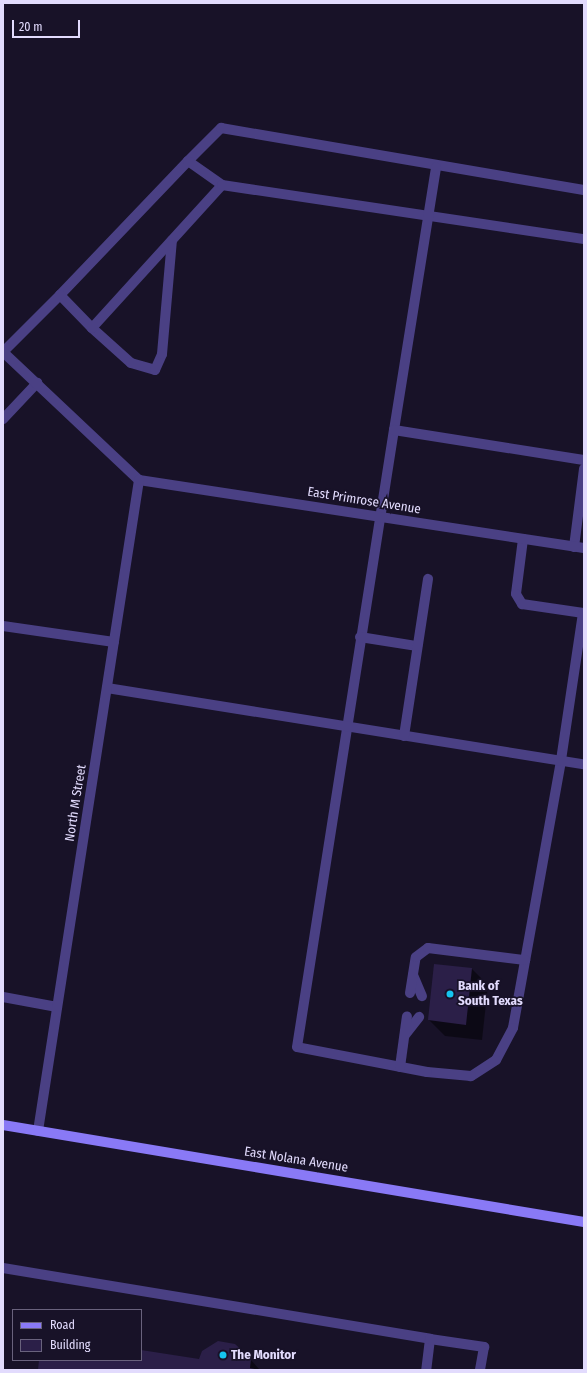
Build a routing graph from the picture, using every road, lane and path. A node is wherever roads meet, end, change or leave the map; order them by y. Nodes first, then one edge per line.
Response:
1 (188, 161) junction
2 (436, 167) junction
3 (222, 185) junction
4 (584, 190) edge
5 (428, 216) junction
6 (584, 238) edge
7 (172, 240) junction
8 (60, 295) junction
9 (92, 328) junction
10 (3, 352) edge
11 (37, 383) junction
12 (3, 419) edge
13 (394, 430) junction
14 (584, 460) edge
15 (584, 470) edge
16 (139, 480) junction
17 (379, 516) junction
18 (523, 539) junction
19 (579, 548) edge
20 (428, 579) dead end
21 (3, 626) edge
22 (360, 637) junction
23 (114, 642) junction
24 (417, 646) junction
25 (107, 688) junction
26 (346, 726) junction
27 (404, 736) junction
28 (561, 760) junction
29 (584, 764) edge
30 (525, 960) junction
31 (413, 994) dead end
32 (3, 997) edge
33 (57, 1007) junction
34 (410, 1016) dead end
35 (400, 1067) junction
36 (3, 1125) edge
37 (38, 1131) junction
38 (584, 1222) edge
39 (3, 1268) edge
40 (430, 1339) junction
41 (426, 1370) edge
42 (480, 1370) edge

1 - 2 street
1 - 3 street
1 - 8 street
2 - 4 street
2 - 5 street
3 - 5 street
3 - 7 street
5 - 6 street
5 - 13 street
7 - 9 street
7 - 9 street
8 - 9 street
8 - 10 street
10 - 11 street
11 - 12 street
11 - 16 street
13 - 14 street
13 - 17 street
15 - 19 street
16 - 17 street, East Primrose Avenue
16 - 23 street, North M Street
17 - 18 street, East Primrose Avenue
17 - 22 street
18 - 19 street, East Primrose Avenue
18 - 28 street
20 - 24 street
21 - 23 street
22 - 24 street
22 - 26 street
23 - 25 street, North M Street
24 - 27 street
25 - 26 street
25 - 33 street, North M Street
26 - 27 street
26 - 35 street
27 - 28 street
28 - 29 street
28 - 30 street
30 - 31 street
30 - 35 street
32 - 33 street
33 - 37 street, North M Street
34 - 35 street
36 - 37 main road, East Nolana Avenue
37 - 38 main road, East Nolana Avenue
39 - 40 street
40 - 41 street
40 - 42 street

